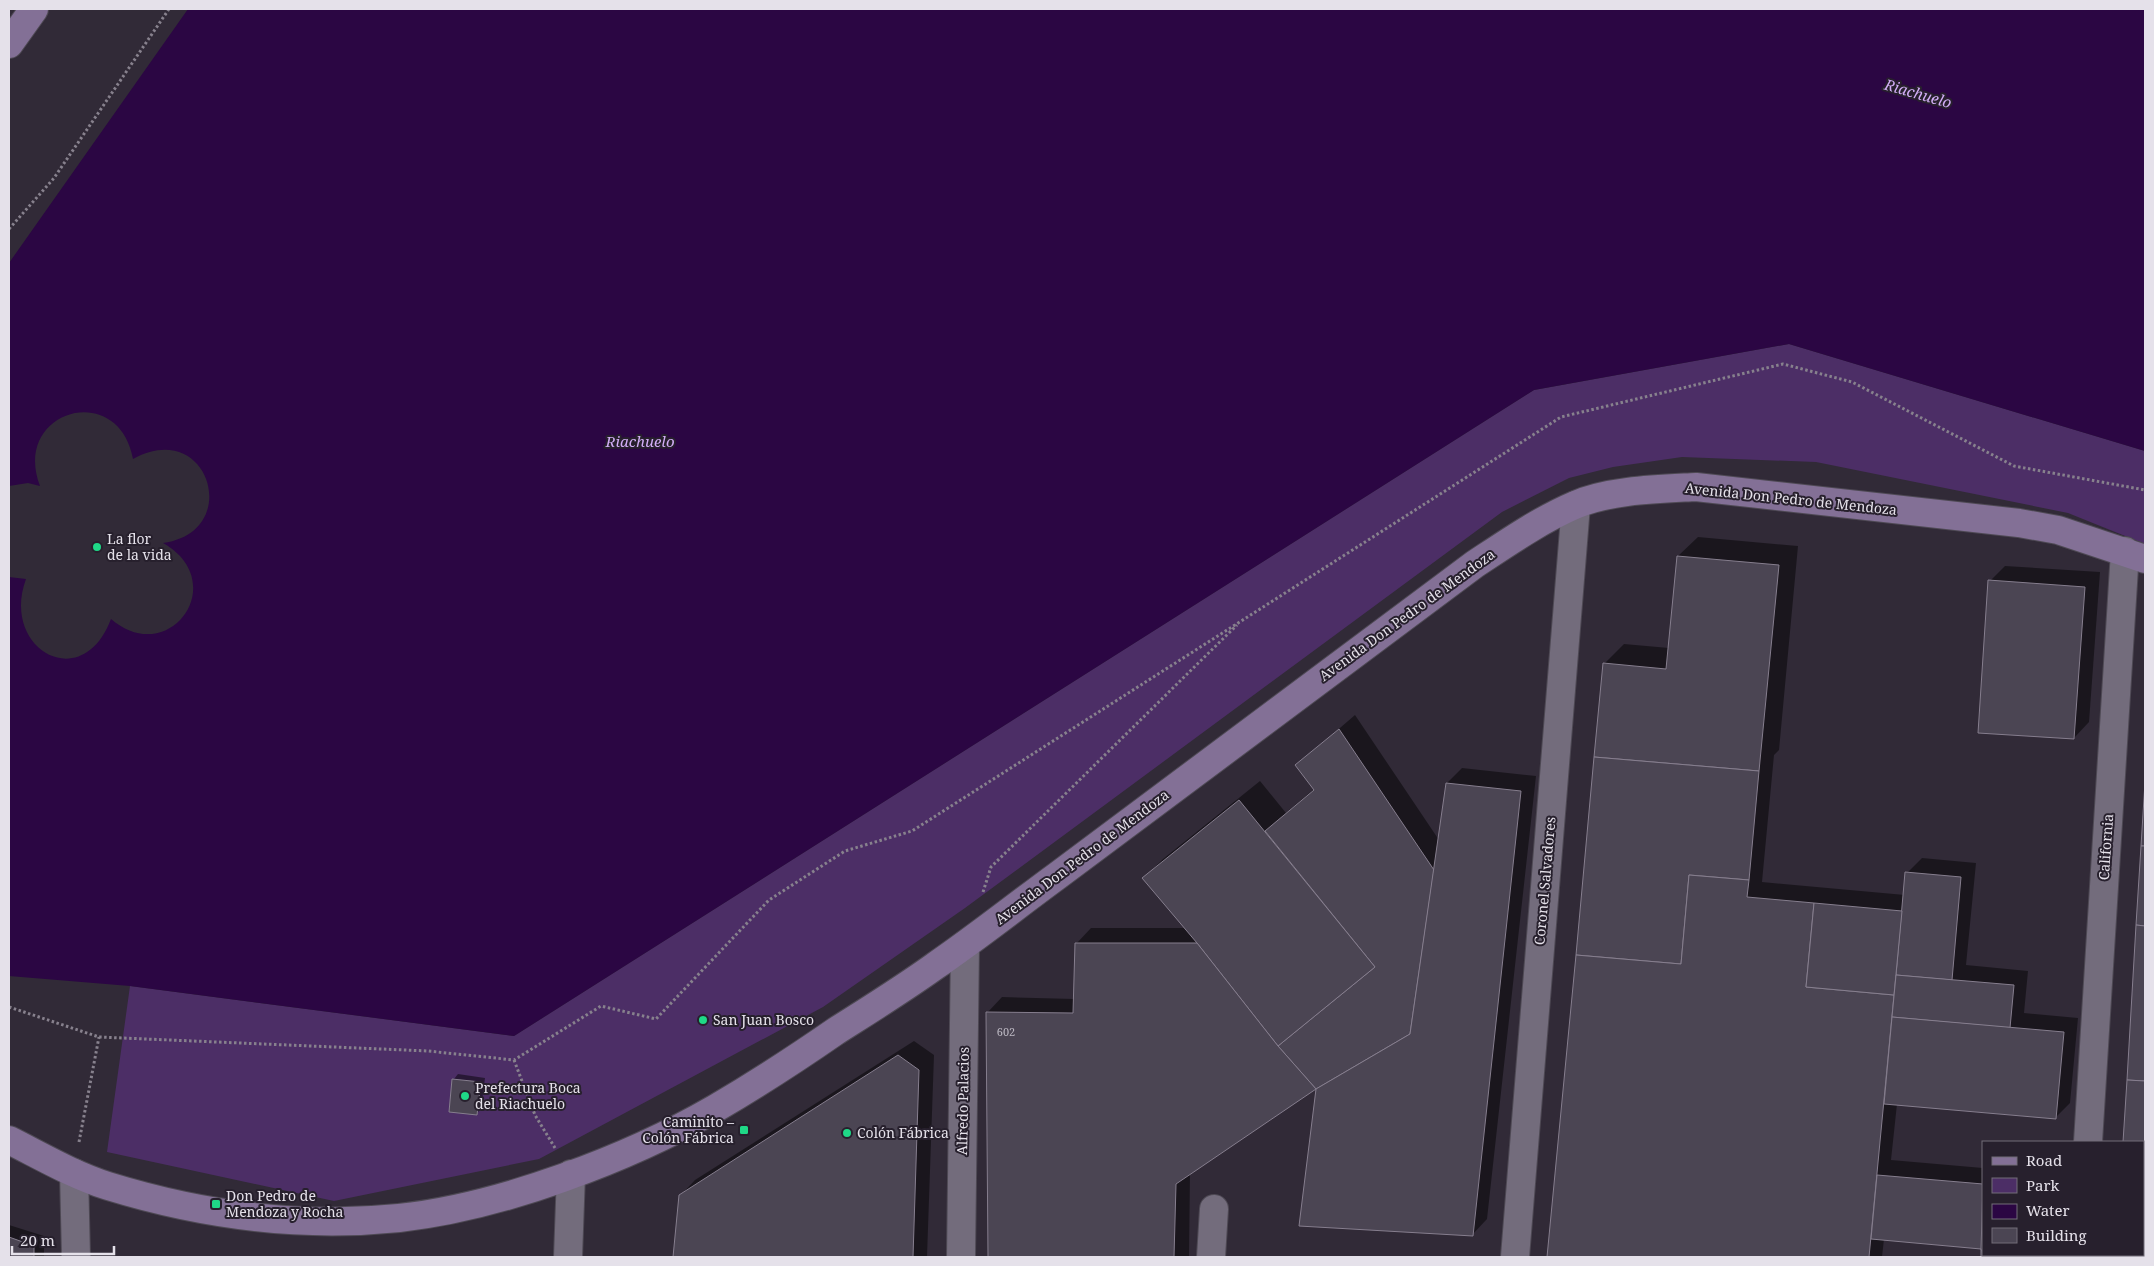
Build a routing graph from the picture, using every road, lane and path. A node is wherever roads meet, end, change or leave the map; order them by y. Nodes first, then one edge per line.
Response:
1 (34, 9) edge
2 (169, 9) edge
3 (9, 44) edge
4 (9, 229) edge
5 (2145, 490) edge
6 (1576, 505) junction
7 (2135, 555) edge
8 (1243, 619) junction
9 (982, 893) dead end
10 (965, 945) junction
11 (9, 1008) edge
12 (99, 1037) junction
13 (514, 1060) junction
14 (82, 1130) dead end
15 (9, 1140) edge
16 (2088, 1141) edge
17 (74, 1173) junction
18 (571, 1174) junction
19 (1214, 1209) dead end
20 (76, 1257) edge
21 (568, 1257) edge
22 (960, 1257) edge
23 (1211, 1257) edge
24 (1514, 1257) edge

1 - 3 main road
2 - 4 path
5 - 8 path
6 - 7 main road, Avenida Don Pedro de Mendoza
6 - 10 main road, Avenida Don Pedro de Mendoza
6 - 24 street, Coronel Salvadores
7 - 16 street, California
8 - 9 path
8 - 13 path
10 - 18 main road, Avenida Don Pedro de Mendoza
10 - 22 street, Alfredo Palacios
11 - 12 path
12 - 13 path
12 - 14 path
13 - 18 path
15 - 17 main road, Avenida Don Pedro de Mendoza
17 - 18 main road, Avenida Don Pedro de Mendoza
17 - 20 street
18 - 21 street
19 - 23 street

